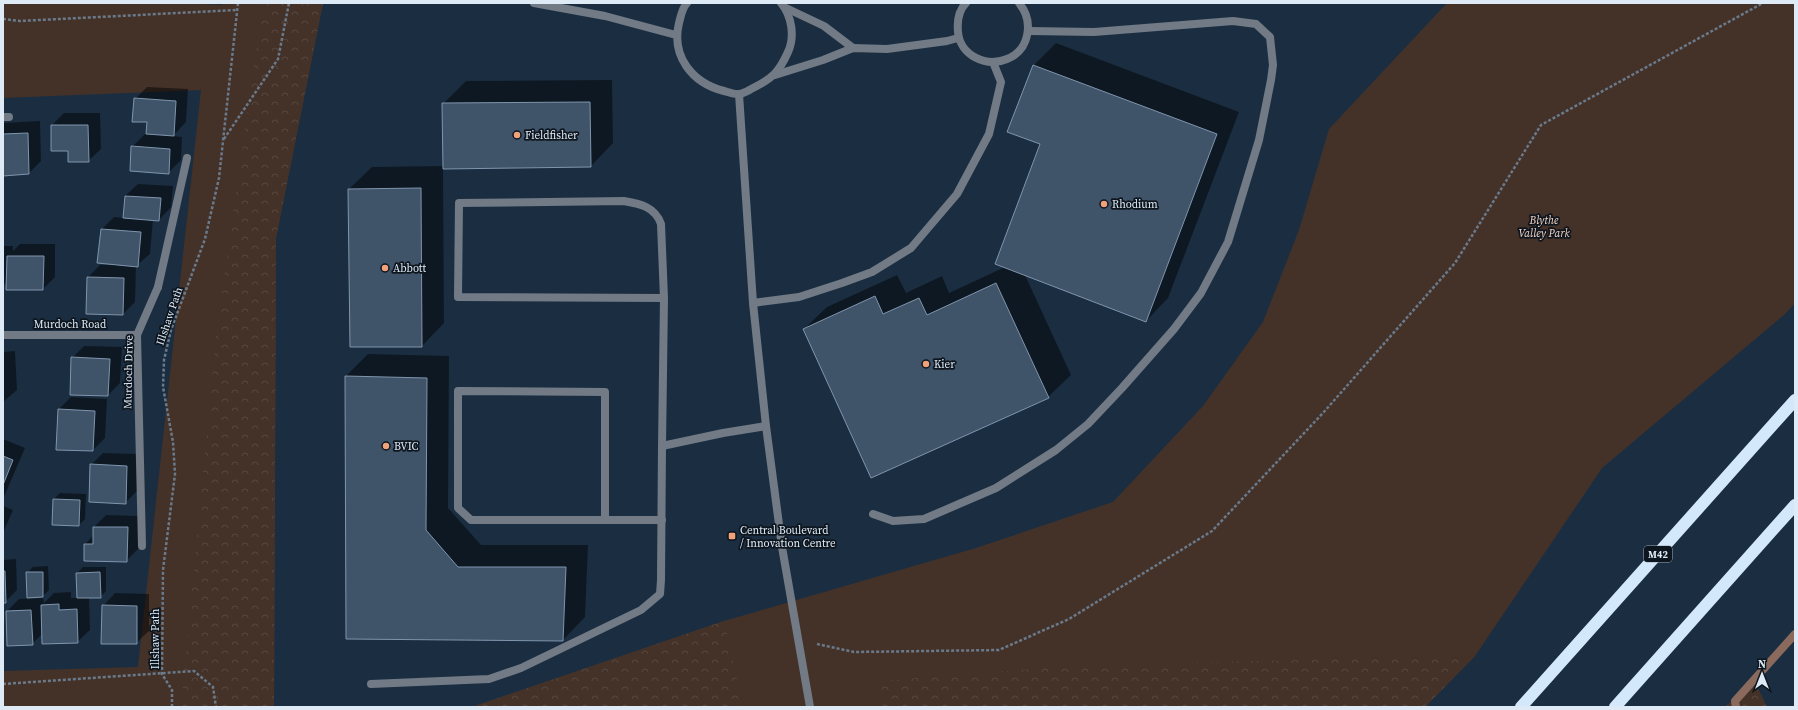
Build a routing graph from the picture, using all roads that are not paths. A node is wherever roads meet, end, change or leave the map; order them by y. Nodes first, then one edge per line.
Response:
1 (534, 3) edge
2 (687, 3) edge
3 (966, 3) edge
4 (1019, 3) edge
5 (784, 6) edge
6 (1029, 30) junction
7 (676, 35) junction
8 (958, 38) junction
9 (853, 48) junction
10 (993, 62) junction
11 (775, 75) junction
12 (739, 94) junction
13 (187, 158) dead end
14 (664, 298) junction
15 (753, 303) junction
16 (3, 335) edge
17 (137, 335) junction
18 (1795, 400) edge
19 (766, 426) junction
20 (662, 446) junction
21 (1795, 505) edge
22 (873, 514) dead end
23 (605, 520) junction
24 (662, 520) junction
25 (142, 546) dead end
26 (371, 684) dead end
27 (810, 707) edge
28 (1521, 707) edge
29 (1615, 707) edge

1 - 7 street
2 - 7 street
3 - 8 street
4 - 6 street
5 - 9 street
5 - 11 street
6 - 10 street
6 - 22 street
7 - 12 street
8 - 9 street
8 - 10 street
9 - 11 street
10 - 15 street
11 - 12 street
12 - 15 street
13 - 17 street, Murdoch Drive
14 - 14 street
14 - 20 street
15 - 19 street
16 - 17 street, Murdoch Road
17 - 25 street, Murdoch Drive
18 - 28 highway, M42
19 - 20 street
19 - 27 street
20 - 24 street
21 - 29 highway
23 - 23 street
23 - 24 street
24 - 26 street

